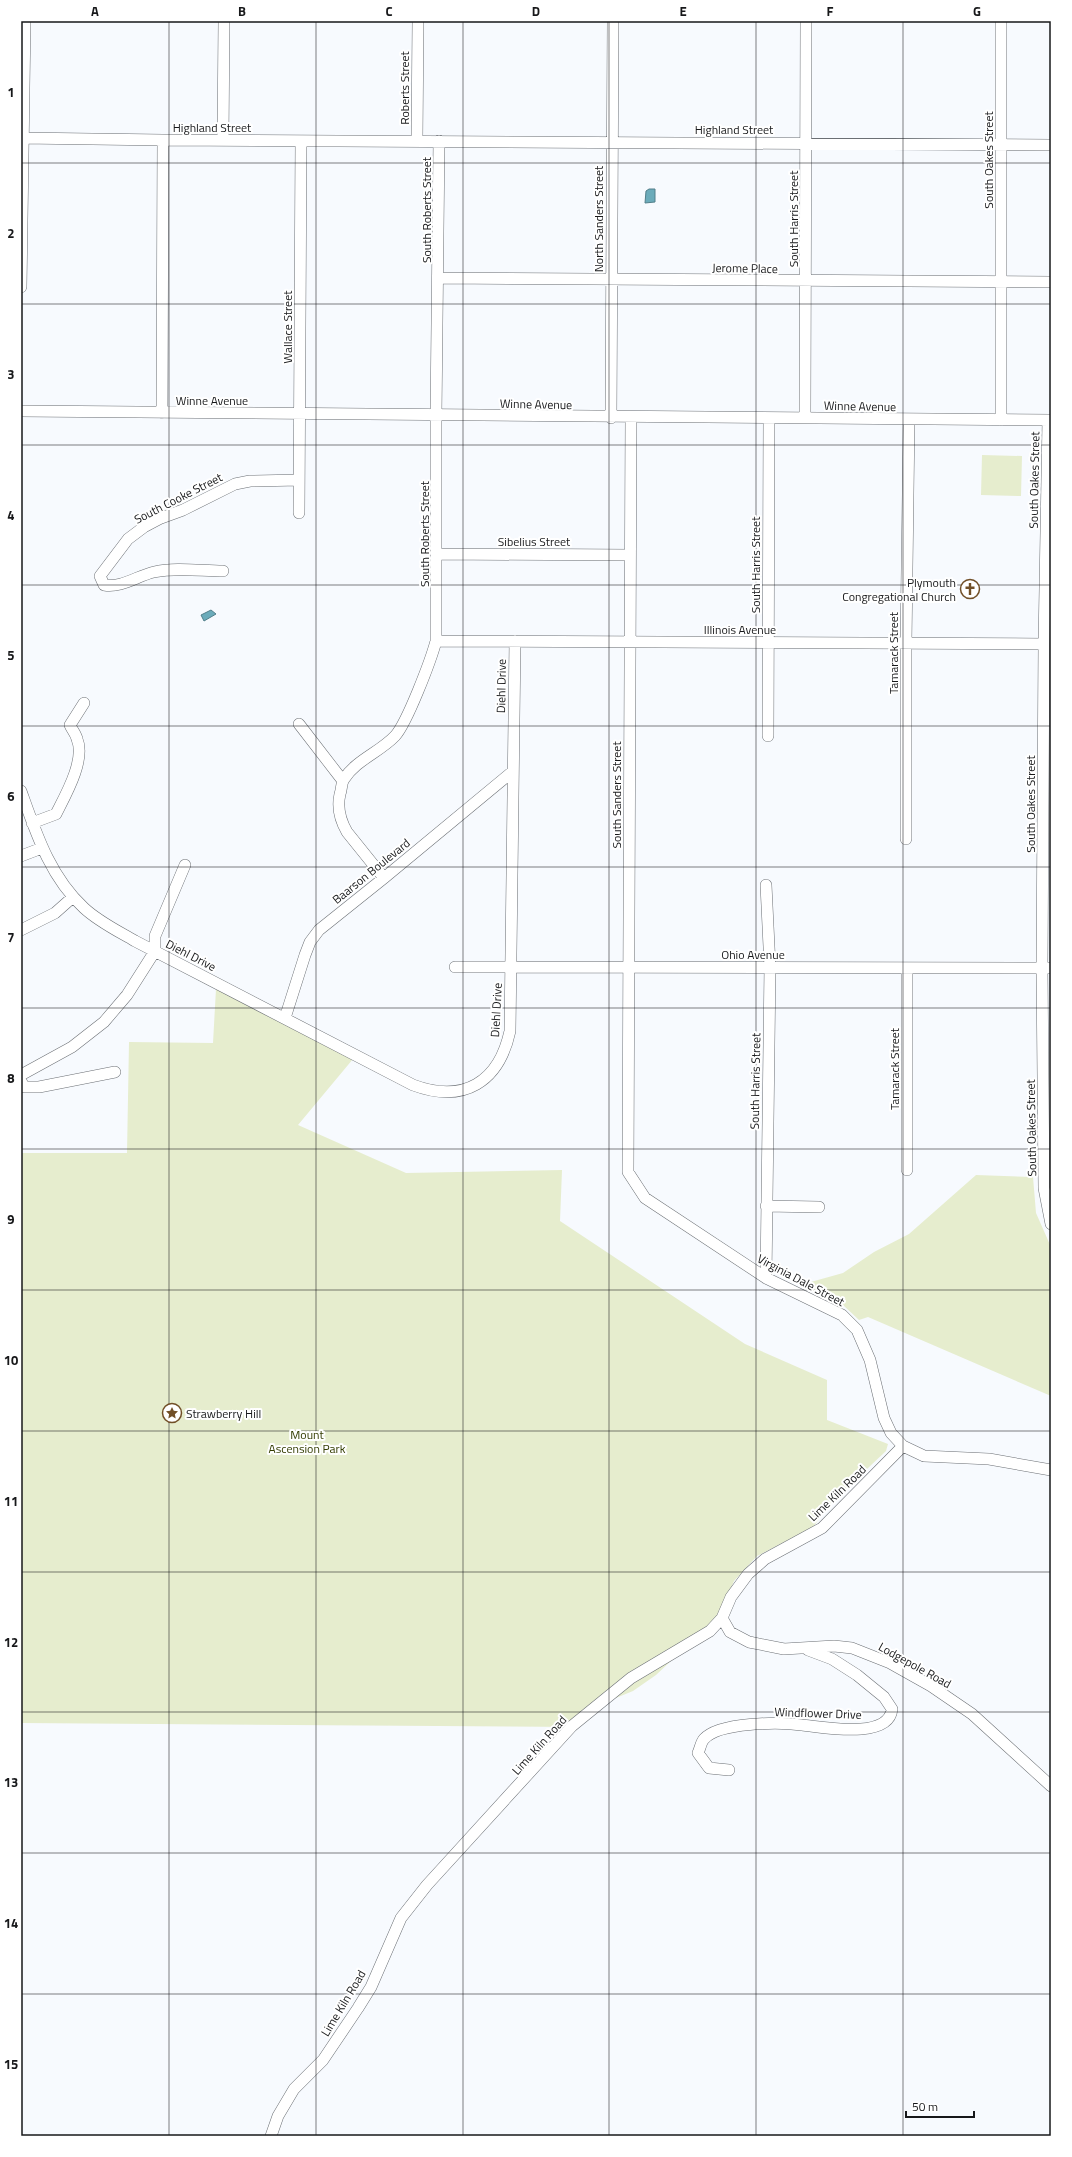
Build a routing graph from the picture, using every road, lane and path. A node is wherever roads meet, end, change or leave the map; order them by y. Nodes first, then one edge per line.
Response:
1 (25, 21) edge
2 (224, 21) edge
3 (418, 21) edge
4 (613, 21) edge
5 (806, 21) edge
6 (1001, 21) edge
7 (22, 138) junction
8 (163, 140) junction
9 (223, 140) junction
10 (402, 140) joint
11 (417, 140) junction
12 (301, 141) junction
13 (439, 141) junction
14 (611, 142) junction
15 (806, 143) junction
16 (1001, 145) junction
17 (1051, 145) edge
18 (22, 150) edge
19 (21, 261) edge
20 (438, 278) junction
21 (611, 279) junction
22 (806, 281) junction
23 (1000, 281) junction
24 (1051, 282) edge
25 (21, 287) edge
26 (21, 411) edge
27 (162, 413) junction
28 (300, 413) junction
29 (436, 415) junction
30 (611, 418) junction
31 (631, 418) junction
32 (805, 418) junction
33 (769, 419) junction
34 (909, 420) junction
35 (1001, 420) junction
36 (1049, 420) edge
37 (299, 480) junction
38 (299, 513) dead end
39 (437, 554) junction
40 (630, 555) junction
41 (223, 571) dead end
42 (436, 641) junction
43 (514, 641) junction
44 (630, 642) junction
45 (768, 642) junction
46 (906, 643) junction
47 (1044, 644) junction
48 (84, 703) dead end
49 (299, 724) dead end
50 (768, 736) dead end
51 (512, 772) junction
52 (343, 781) junction
53 (21, 791) edge
54 (32, 823) junction
55 (906, 839) dead end
56 (42, 848) junction
57 (21, 856) edge
58 (185, 864) dead end
59 (384, 878) junction
60 (766, 885) dead end
61 (74, 897) junction
62 (21, 930) edge
63 (155, 951) junction
64 (455, 967) dead end
65 (510, 967) junction
66 (628, 967) junction
67 (770, 968) junction
68 (907, 968) junction
69 (1046, 968) edge
70 (285, 1018) junction
71 (115, 1072) dead end
72 (21, 1075) edge
73 (21, 1081) edge
74 (907, 1170) dead end
75 (628, 1172) joint
76 (766, 1206) junction
77 (819, 1207) dead end
78 (1051, 1224) edge
79 (766, 1278) junction
80 (903, 1446) junction
81 (1051, 1470) edge
82 (722, 1618) junction
83 (804, 1648) junction
84 (729, 1770) dead end
85 (1051, 1786) edge
86 (271, 2136) edge

1 - 7 street
2 - 9 street
3 - 11 street, Roberts Street
4 - 14 street, North Sanders Street
5 - 15 street, South Harris Street
6 - 16 street, South Oakes Street
7 - 8 street, Highland Street
7 - 18 street
8 - 9 street, Highland Street
8 - 27 street
9 - 12 street, Highland Street
10 - 11 street, Roberts Street
10 - 12 street, Highland Street
11 - 13 street, Highland Street
12 - 28 street, Wallace Street
13 - 14 street, Highland Street
13 - 20 street, South Roberts Street
14 - 15 street, Highland Street
14 - 21 street, North Sanders Street
15 - 16 street, Highland Street
15 - 22 street, South Harris Street
16 - 17 street, Highland Street
16 - 23 street, South Oakes Street
18 - 19 street
19 - 25 street
20 - 21 street, Jerome Place
20 - 29 street, South Roberts Street
21 - 22 street, Jerome Place
21 - 30 street, North Sanders Street
22 - 23 street, Jerome Place
22 - 32 street, South Harris Street
23 - 24 street, Jerome Place
23 - 35 street, South Oakes Street
26 - 27 street, Winne Avenue
27 - 28 street, Winne Avenue
28 - 29 street, Winne Avenue
28 - 37 street, Wallace Street
29 - 30 street, Winne Avenue
29 - 39 street, South Roberts Street
30 - 31 street, Winne Avenue
31 - 33 street, Winne Avenue
31 - 40 street, South Sanders Street
32 - 33 street, Winne Avenue
32 - 34 street, Winne Avenue
33 - 45 street, South Harris Street
34 - 35 street, Winne Avenue
34 - 46 street, Tamarack Street
35 - 36 street, Winne Avenue
36 - 47 street, South Oakes Street
37 - 38 street, Wallace Street
37 - 41 street, South Cooke Street
39 - 40 street, Sibelius Street
39 - 42 street, South Roberts Street
40 - 44 street, South Sanders Street
42 - 43 street, Illinois Avenue
42 - 52 street, South Roberts Street
43 - 44 street, Illinois Avenue
43 - 51 street, Diehl Drive
44 - 45 street, Illinois Avenue
44 - 66 street, South Sanders Street
45 - 46 street, Illinois Avenue
45 - 50 street, South Harris Street
46 - 47 street, Illinois Avenue
46 - 55 street, Tamarack Street
47 - 69 street, South Oakes Street
48 - 54 street
49 - 52 street
51 - 59 street, Baarson Boulevard
51 - 65 street, Diehl Drive
52 - 59 street
53 - 54 street, Diehl Drive
54 - 56 street, Diehl Drive
56 - 57 street
56 - 61 street, Diehl Drive
58 - 63 street
59 - 70 street, Baarson Boulevard
60 - 67 street, South Harris Street
61 - 62 street
61 - 63 street, Diehl Drive
63 - 70 street, Diehl Drive
63 - 72 street
64 - 65 street, Ohio Avenue
65 - 66 street, Ohio Avenue
65 - 70 street, Diehl Drive
66 - 67 street, Ohio Avenue
66 - 75 street, South Sanders Street
67 - 68 street, Ohio Avenue
67 - 76 street, South Harris Street
68 - 69 street, Ohio Avenue
68 - 74 street, Tamarack Street
69 - 78 street, South Oakes Street
71 - 73 street
75 - 79 street, Virginia Dale Street
76 - 77 street
76 - 79 street, South Harris Street
79 - 80 street, Virginia Dale Street
80 - 81 street, Virginia Dale Street
80 - 82 street, Lime Kiln Road
82 - 83 street, Lodgepole Road
82 - 86 street, Lime Kiln Road
83 - 84 street, Windflower Drive
83 - 85 street, Lodgepole Road

